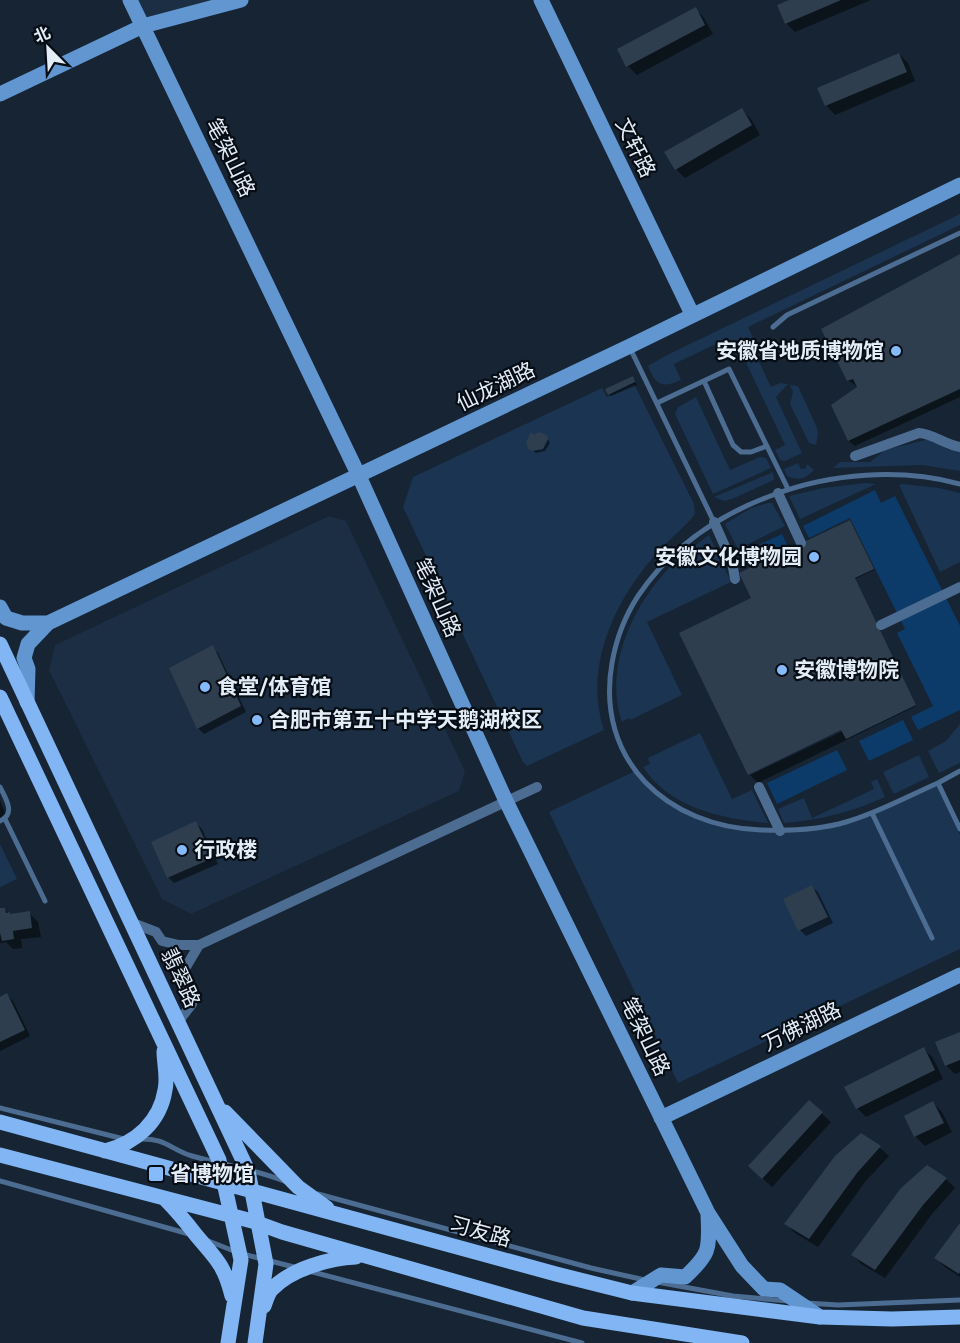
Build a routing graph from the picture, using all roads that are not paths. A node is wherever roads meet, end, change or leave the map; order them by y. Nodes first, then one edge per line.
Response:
1 (130, 0) edge
2 (241, 0) edge
3 (541, 0) edge
4 (143, 26) junction
5 (0, 94) edge
6 (960, 185) edge
7 (960, 233) edge
8 (692, 314) junction
9 (773, 327) dead end
10 (630, 346) junction
11 (704, 381) junction
12 (657, 403) junction
13 (767, 447) junction
14 (960, 447) edge
15 (855, 456) dead end
16 (359, 476) junction
17 (960, 484) edge
18 (783, 491) junction
19 (714, 522) junction
20 (801, 543) dead end
21 (735, 579) dead end
22 (960, 587) edge
23 (0, 607) edge
24 (48, 623) junction
25 (881, 625) dead end
26 (0, 644) edge
27 (0, 697) edge
28 (27, 702) junction
29 (960, 771) edge
30 (938, 783) junction
31 (0, 787) edge
32 (537, 787) dead end
33 (759, 787) dead end
34 (506, 801) junction
35 (872, 813) junction
36 (3, 820) edge
37 (960, 829) edge
38 (780, 831) junction
39 (45, 901) dead end
40 (130, 922) junction
41 (932, 938) dead end
42 (199, 945) junction
43 (960, 975) edge
44 (178, 1022) junction
45 (163, 1042) junction
46 (215, 1101) junction
47 (0, 1108) edge
48 (662, 1118) junction
49 (0, 1122) edge
50 (134, 1139) junction
51 (105, 1152) junction
52 (0, 1155) edge
53 (219, 1163) junction
54 (247, 1169) junction
55 (0, 1180) edge
56 (224, 1184) junction
57 (298, 1187) junction
58 (252, 1192) junction
59 (162, 1197) junction
60 (708, 1213) junction
61 (231, 1215) junction
62 (340, 1216) junction
63 (258, 1223) junction
64 (198, 1238) junction
65 (239, 1253) junction
66 (369, 1257) junction
67 (266, 1260) junction
68 (303, 1269) junction
69 (651, 1281) junction
70 (632, 1293) junction
71 (960, 1300) edge
72 (798, 1302) junction
73 (234, 1303) junction
74 (820, 1317) junction
75 (960, 1317) edge
76 (258, 1320) junction
77 (228, 1343) edge
78 (255, 1343) edge
79 (582, 1343) edge
80 (742, 1343) edge

1 - 4 street, 笔架山路
2 - 4 street
3 - 8 street, 文轩路
4 - 5 street
4 - 16 street, 笔架山路
6 - 8 street, 仙龙湖路
7 - 9 lane
8 - 10 street, 仙龙湖路
10 - 12 lane
10 - 16 street, 仙龙湖路
11 - 12 lane
11 - 13 lane
11 - 13 lane
12 - 19 lane
13 - 18 lane
14 - 15 street
16 - 24 street, 仙龙湖路
16 - 34 street, 笔架山路
17 - 18 lane
18 - 19 lane
18 - 20 street
19 - 21 street
19 - 38 lane
22 - 25 street
23 - 24 street
24 - 28 street
26 - 28 main road, 翡翠路
27 - 45 main road, 翡翠路
28 - 40 main road, 翡翠路
29 - 30 lane
30 - 35 lane
30 - 37 lane
31 - 36 lane
32 - 34 street
33 - 38 street
34 - 42 street
34 - 48 street, 笔架山路
35 - 38 lane
35 - 41 lane
36 - 39 lane
40 - 42 street
40 - 44 main road, 翡翠路
42 - 44 street
43 - 48 street, 万佛湖路
44 - 46 main road, 翡翠路
45 - 50 main road
45 - 53 main road, 翡翠路
46 - 54 main road, 翡翠路
46 - 57 main road
47 - 50 lane
48 - 60 street, 笔架山路
49 - 51 main road, 习友路
50 - 51 main road
50 - 53 lane
51 - 56 main road, 习友路
52 - 59 main road
53 - 54 lane
53 - 56 main road, 翡翠路
54 - 57 lane
54 - 58 main road, 翡翠路
55 - 64 lane
56 - 58 main road, 习友路
56 - 61 main road, 翡翠路
57 - 62 main road
57 - 69 lane
58 - 62 main road, 习友路
58 - 63 main road, 翡翠路
59 - 61 main road
59 - 64 main road
60 - 69 street
60 - 72 street, 笔架山路
61 - 63 main road
61 - 65 main road, 翡翠路
62 - 70 main road, 习友路
63 - 66 main road
63 - 67 main road, 翡翠路
64 - 65 lane
64 - 73 main road
65 - 67 lane
65 - 73 main road, 翡翠路
66 - 68 main road
66 - 80 main road
67 - 68 lane
67 - 76 main road, 翡翠路
68 - 76 main road
68 - 79 lane
69 - 70 street
69 - 72 lane
70 - 74 main road, 习友路
71 - 72 lane
72 - 74 street
73 - 77 main road, 翡翠路
74 - 75 main road, 习友路
76 - 78 main road, 翡翠路

